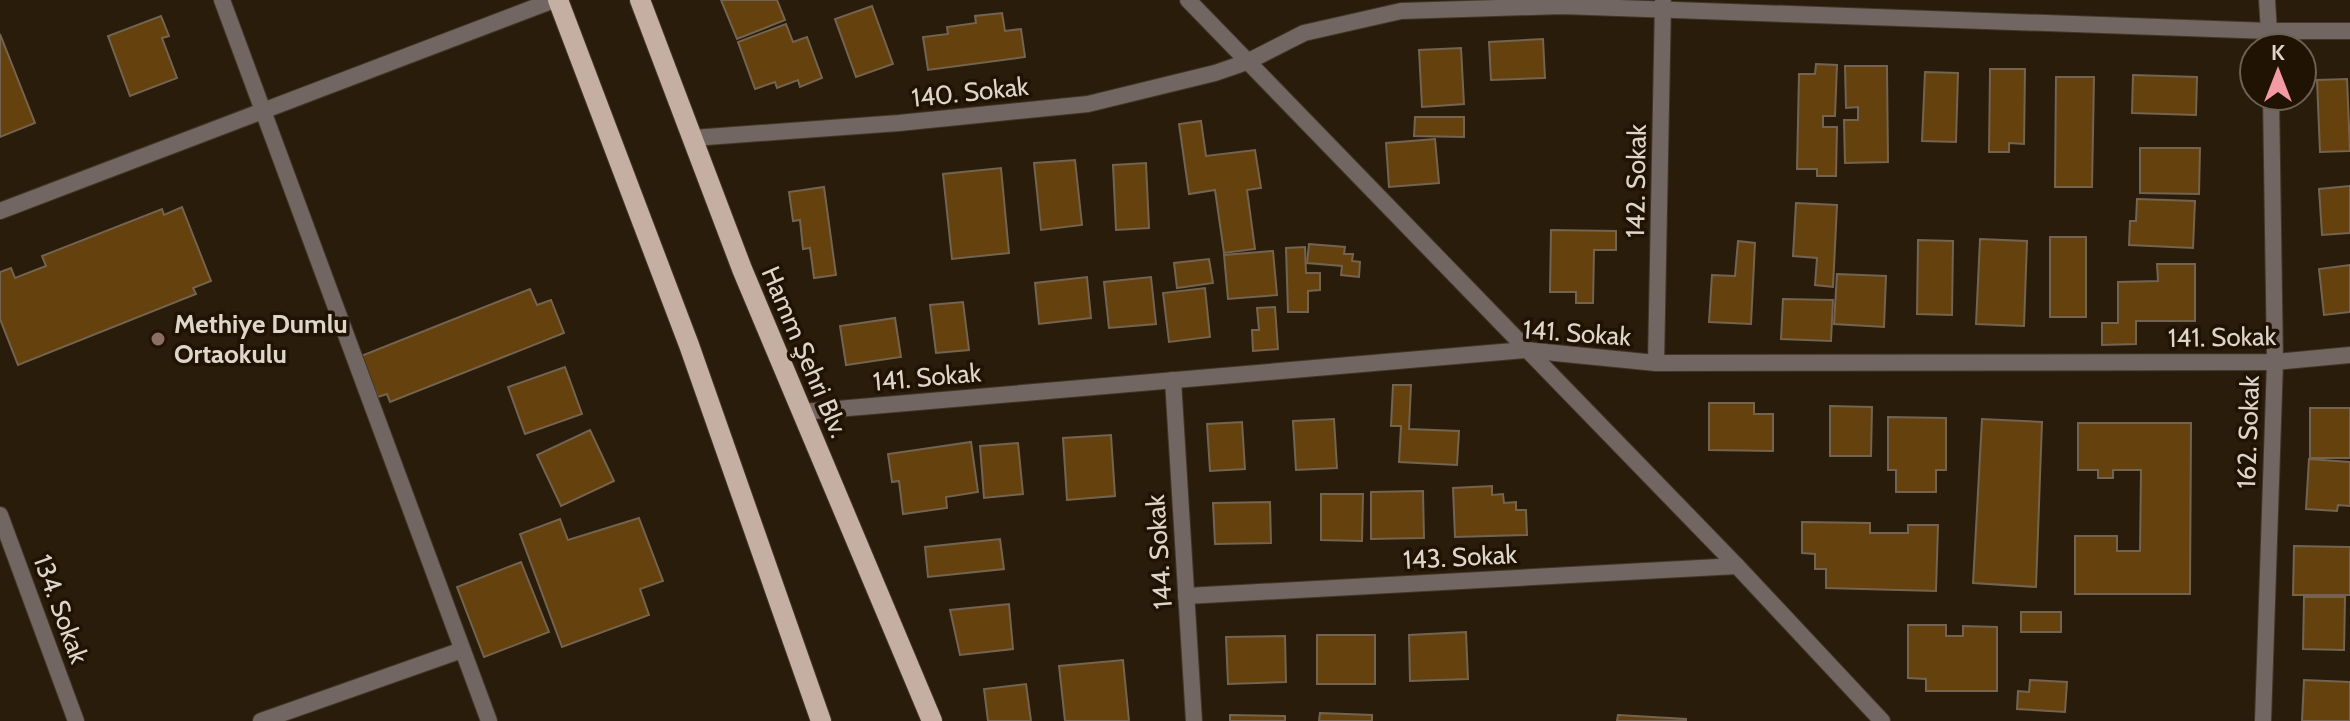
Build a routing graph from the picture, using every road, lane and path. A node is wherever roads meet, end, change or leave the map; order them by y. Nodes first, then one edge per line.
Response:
1 (222, 0) edge
2 (556, 0) edge
3 (640, 0) edge
4 (1188, 0) edge
5 (2267, 0) edge
6 (1663, 5) edge
7 (2350, 31) edge
8 (2269, 32) edge
9 (2318, 35) edge
10 (2238, 38) edge
11 (1247, 62) junction
12 (262, 110) junction
13 (2271, 112) edge
14 (693, 138) junction
15 (0, 211) edge
16 (1525, 350) junction
17 (2350, 355) edge
18 (2275, 362) junction
19 (1656, 363) junction
20 (1173, 380) junction
21 (802, 412) junction
22 (0, 515) edge
23 (1737, 566) junction
24 (1186, 596) junction
25 (462, 650) junction
26 (76, 721) edge
27 (261, 721) edge
28 (489, 721) edge
29 (821, 721) edge
30 (932, 721) edge
31 (1194, 721) edge
32 (1882, 721) edge
33 (2263, 721) edge

1 - 12 street
2 - 12 street
2 - 29 main road
3 - 14 main road, Hamm Şehri Blv.
4 - 11 street
5 - 8 street
6 - 10 street, 140. Sokak
6 - 11 street, 140. Sokak
6 - 19 street, 142. Sokak
7 - 9 street, 140. Sokak
11 - 14 street, 140. Sokak
11 - 16 street
12 - 15 street
12 - 25 street
13 - 18 street, 162. Sokak
14 - 21 main road, Hamm Şehri Blv.
16 - 19 street, 141. Sokak
16 - 20 street, 141. Sokak
16 - 23 street
17 - 18 street, 141. Sokak
18 - 19 street, 141. Sokak
18 - 33 street, 162. Sokak
20 - 21 street, 141. Sokak
20 - 24 street, 144. Sokak
21 - 30 main road, Hamm Şehri Blv.
22 - 26 street, 134. Sokak
23 - 24 street, 143. Sokak
23 - 32 street
24 - 31 street, 144. Sokak
25 - 27 street
25 - 28 street

